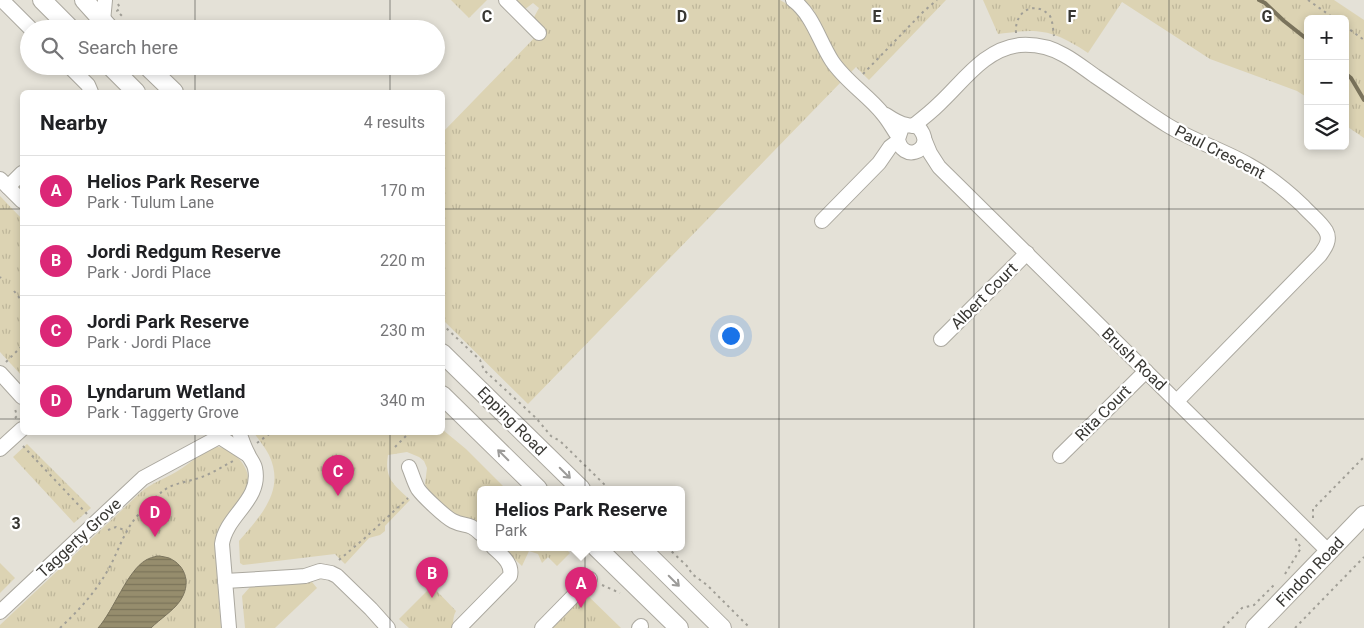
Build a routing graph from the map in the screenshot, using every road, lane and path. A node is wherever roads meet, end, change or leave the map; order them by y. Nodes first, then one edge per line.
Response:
1 (2, 0) edge
2 (42, 0) edge
3 (84, 0) edge
4 (106, 0) edge
5 (116, 0) edge
6 (506, 0) edge
7 (793, 0) edge
8 (936, 0) edge
9 (1308, 0) edge
10 (1038, 4) dead end
11 (1024, 7) dead end
12 (1329, 15) edge
13 (22, 20) edge
14 (63, 20) edge
15 (109, 20) edge
16 (111, 20) edge
17 (112, 20) edge
18 (1349, 29) edge
19 (1016, 32) dead end
20 (539, 33) dead end
21 (1364, 40) edge
22 (1055, 51) junction
23 (78, 75) edge
24 (119, 75) edge
25 (156, 75) edge
26 (862, 75) dead end
27 (90, 90) edge
28 (134, 90) edge
29 (172, 90) edge
30 (938, 106) junction
31 (883, 113) junction
32 (910, 126) junction
33 (924, 138) junction
34 (903, 145) junction
35 (940, 167) junction
36 (20, 174) edge
37 (4, 183) edge
38 (20, 199) edge
39 (822, 220) dead end
40 (1027, 253) junction
41 (14, 291) dead end
42 (20, 298) edge
43 (445, 327) edge
44 (941, 339) dead end
45 (19, 349) edge
46 (445, 356) edge
47 (3, 368) edge
48 (1146, 371) junction
49 (20, 394) edge
50 (445, 397) edge
51 (1177, 401) junction
52 (20, 431) edge
53 (202, 435) edge
54 (225, 435) edge
55 (268, 435) edge
56 (407, 435) edge
57 (2, 447) edge
58 (395, 447) dead end
59 (187, 454) junction
60 (246, 454) junction
61 (1060, 456) dead end
62 (1364, 457) edge
63 (409, 467) dead end
64 (535, 486) edge
65 (578, 486) edge
66 (606, 486) edge
67 (409, 496) dead end
68 (1364, 515) edge
69 (95, 522) junction
70 (1304, 527) junction
71 (477, 530) edge
72 (126, 531) junction
73 (497, 551) edge
74 (600, 551) edge
75 (644, 551) edge
76 (671, 551) edge
77 (1329, 552) junction
78 (1364, 557) edge
79 (339, 560) dead end
80 (1285, 574) dead end
81 (590, 579) dead end
82 (1279, 580) dead end
83 (225, 581) junction
84 (0, 612) edge
85 (60, 628) edge
86 (229, 628) edge
87 (388, 628) edge
88 (460, 628) edge
89 (542, 628) edge
90 (679, 628) edge
91 (722, 628) edge
92 (750, 628) edge
93 (1223, 628) edge
94 (1255, 628) edge
95 (1295, 628) edge

1 - 13 street
2 - 14 main road
3 - 15 main road
4 - 16 street
5 - 17 path
6 - 20 street
7 - 31 street, Brush Road
8 - 26 path
9 - 12 path
10 - 22 path
11 - 19 path
18 - 21 path
22 - 30 street, Paul Crescent
22 - 51 street, Paul Crescent
23 - 27 street
24 - 28 main road
25 - 29 main road
30 - 32 street, Paul Crescent
30 - 33 street, Paul Crescent
31 - 32 street, Brush Road
31 - 34 street, Brush Road
32 - 33 street
32 - 34 street
33 - 34 street
33 - 35 street, Brush Road
34 - 35 street, Brush Road
34 - 39 street
35 - 40 street, Brush Road
36 - 37 street
37 - 38 street
40 - 44 street, Albert Court
40 - 48 street, Brush Road
41 - 42 path
43 - 66 path
45 - 47 path
46 -> 65 main road, Epping Road
47 - 49 street
48 - 51 street, Brush Road
48 - 61 street, Rita Court
64 -> 50 main road, Epping Road
51 - 70 street, Brush Road
52 - 57 street
53 - 59 street, Taggerty Grove
54 - 59 street, Taggerty Grove
54 - 60 street
55 - 60 path
56 - 58 path
57 - 69 path
59 - 69 street, Taggerty Grove
60 - 72 path
60 - 83 street
62 - 70 path, Findon Road
63 - 71 street
67 - 79 path
68 - 77 main road, Findon Road
69 - 72 path
69 - 84 street, Taggerty Grove
70 - 77 street, Brush Road
70 - 80 path, Findon Road
72 - 85 path
73 - 88 street
74 - 90 main road
75 -> 91 main road
76 - 92 path
77 - 94 main road, Findon Road
78 - 95 path
81 - 89 street
82 - 93 path, Findon Road
83 - 86 street
83 - 87 street

